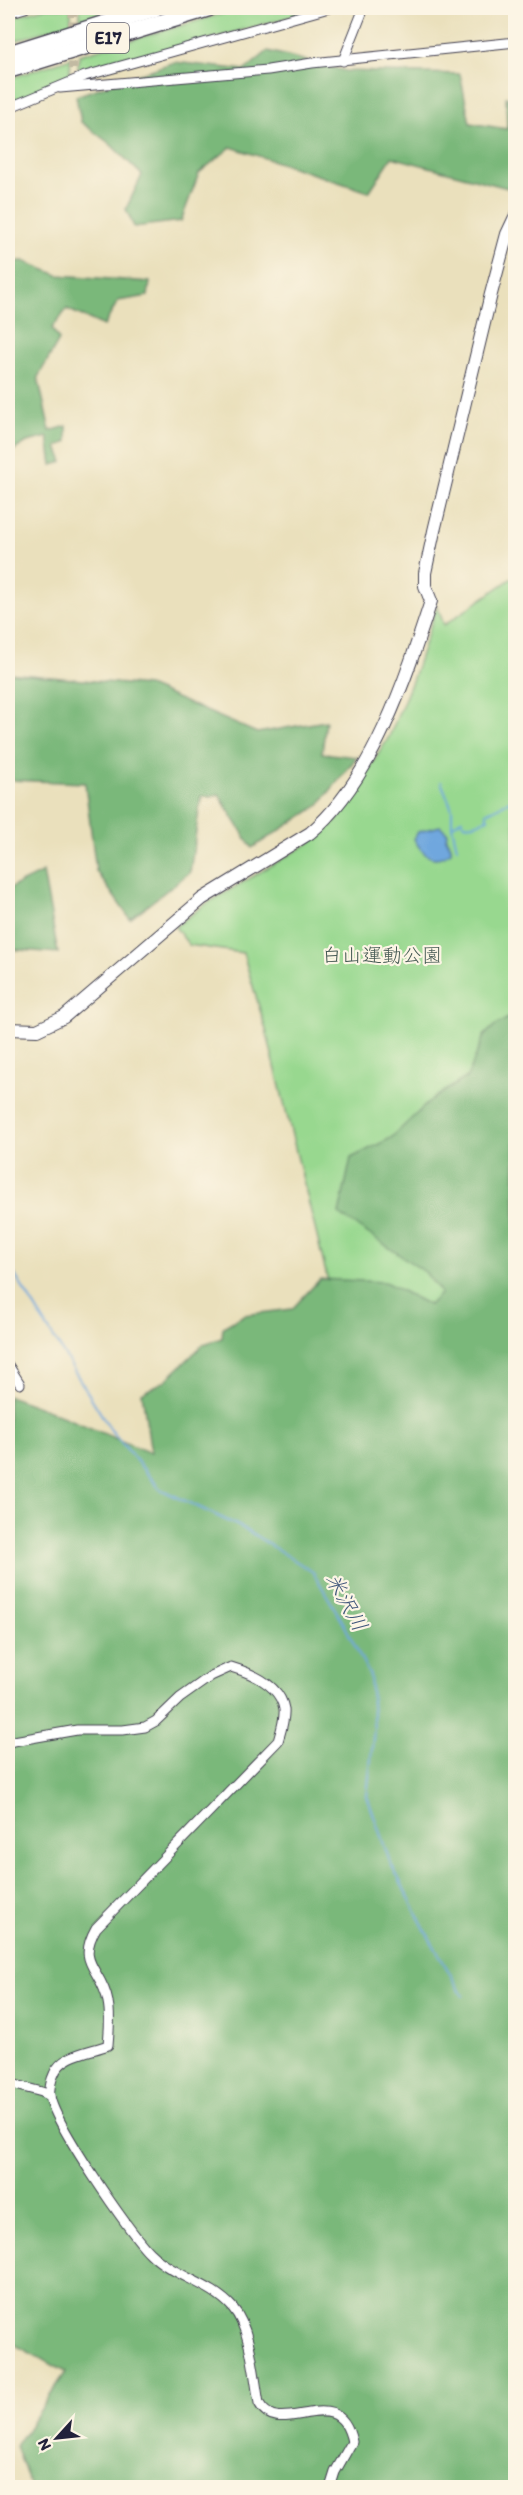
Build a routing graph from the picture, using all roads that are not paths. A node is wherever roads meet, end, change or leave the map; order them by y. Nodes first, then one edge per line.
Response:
1 (25, 8) edge
2 (155, 8) edge
3 (209, 8) edge
4 (329, 8) edge
5 (364, 8) edge
6 (8, 13) edge
7 (516, 42) edge
8 (8, 54) edge
9 (343, 61) junction
10 (73, 69) tunnel mouth
11 (8, 70) edge
12 (74, 81) junction
13 (60, 88) junction
14 (8, 108) edge
15 (516, 215) edge
16 (8, 1029) edge
17 (8, 1365) edge
18 (20, 1384) dead end
19 (8, 1742) edge
20 (8, 2083) edge
21 (50, 2096) junction
22 (330, 2487) edge

1 - 6 street
2 - 8 highway, E17
3 - 11 highway, E17
4 - 12 street
5 - 9 street
7 - 9 street
9 - 13 street
10 - 12 street
12 - 13 street
13 - 14 street
15 - 16 street
17 - 18 street
19 - 21 street
20 - 21 street
21 - 22 street

